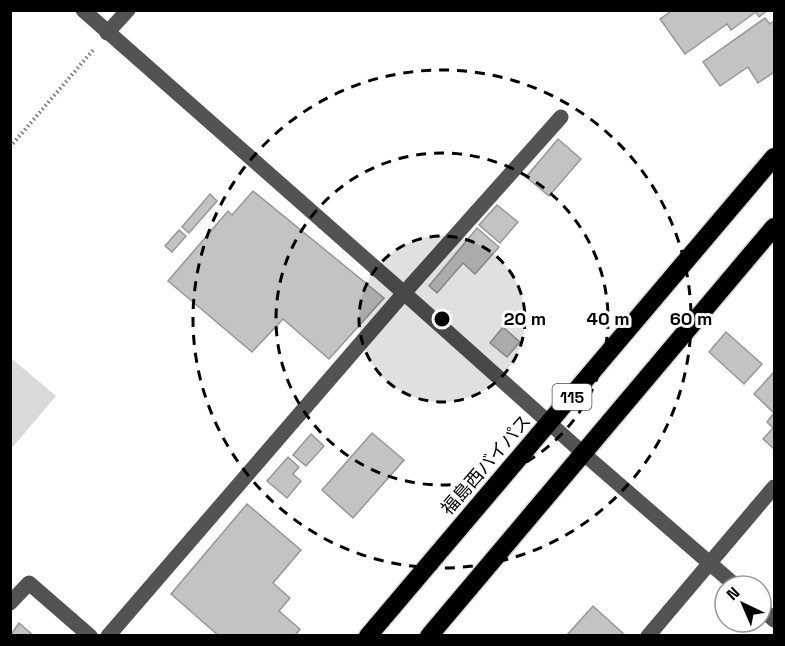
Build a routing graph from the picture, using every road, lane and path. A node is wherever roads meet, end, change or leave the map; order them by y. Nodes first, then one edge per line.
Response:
1 (82, 10) edge
2 (128, 10) edge
3 (107, 33) junction
4 (561, 117) dead end
5 (10, 147) edge
6 (774, 157) edge
7 (774, 227) edge
8 (405, 293) junction
9 (550, 422) junction
10 (584, 454) junction
11 (774, 487) edge
12 (710, 563) junction
13 (722, 574) edge
14 (10, 603) edge
15 (90, 636) edge
16 (108, 636) edge
17 (368, 636) edge
18 (429, 636) edge
19 (648, 636) edge

1 - 3 street
2 - 3 street
3 - 5 path
3 - 8 street
4 - 8 street
6 - 9 highway, 福島西バイパス / 115
7 - 10 highway, 115
8 - 9 street
8 - 16 street
9 - 10 street
9 - 17 highway, 福島西バイパス / 115
10 - 12 street
10 - 18 highway, 115
11 - 12 street
12 - 13 street
12 - 19 street
14 - 15 street

